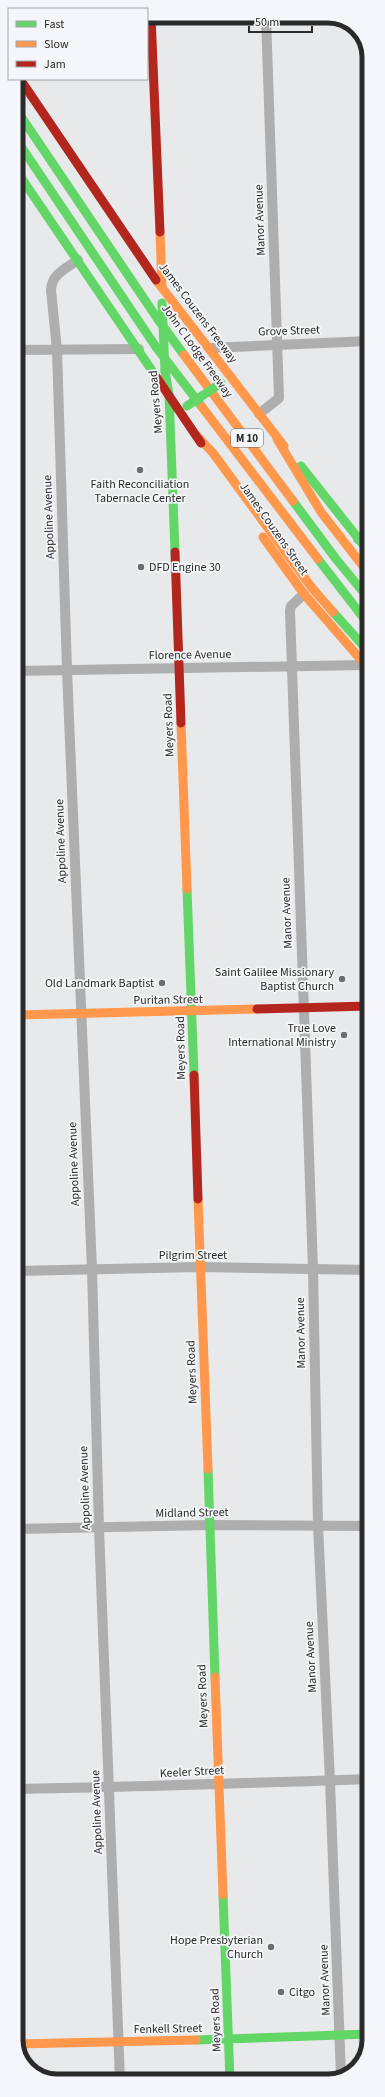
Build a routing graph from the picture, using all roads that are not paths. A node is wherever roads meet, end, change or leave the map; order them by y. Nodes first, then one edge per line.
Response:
1 (151, 23) edge
2 (266, 23) edge
3 (23, 83) edge
4 (23, 119) edge
5 (23, 149) edge
6 (23, 180) edge
7 (78, 260) junction
8 (162, 288) junction
9 (362, 341) edge
10 (277, 344) junction
11 (210, 348) junction
12 (138, 349) junction
13 (23, 350) edge
14 (58, 350) junction
15 (230, 376) junction
16 (169, 394) junction
17 (184, 409) junction
18 (260, 414) junction
19 (196, 435) junction
20 (277, 439) junction
21 (362, 536) edge
22 (358, 539) junction
23 (362, 544) edge
24 (362, 565) edge
25 (362, 591) edge
26 (304, 594) junction
27 (362, 616) edge
28 (362, 644) edge
29 (362, 661) edge
30 (292, 666) junction
31 (362, 667) edge
32 (179, 668) junction
33 (67, 670) junction
34 (23, 671) edge
35 (362, 1006) edge
36 (303, 1008) junction
37 (192, 1011) junction
38 (81, 1014) junction
39 (23, 1015) edge
40 (200, 1268) junction
41 (92, 1269) junction
42 (313, 1269) junction
43 (362, 1270) edge
44 (23, 1271) edge
45 (209, 1525) junction
46 (318, 1525) junction
47 (362, 1526) edge
48 (99, 1528) junction
49 (23, 1529) edge
50 (362, 1779) edge
51 (330, 1780) junction
52 (219, 1784) junction
53 (109, 1788) junction
54 (23, 1789) edge
55 (362, 2034) edge
56 (340, 2035) junction
57 (229, 2039) junction
58 (118, 2042) junction
59 (23, 2044) edge
60 (341, 2071) edge
61 (120, 2074) edge
62 (230, 2074) edge

1 - 8 main road, Meyers Road
2 - 10 street, Manor Avenue
3 - 8 main road, James Couzens Freeway
4 - 25 main road, John C Lodge Freeway / M 10
5 - 27 main road, M 10
6 - 7 main road
7 - 12 main road
7 - 14 street, Appoline Avenue
8 - 11 main road, James Couzens Freeway
8 - 16 main road, Meyers Road, bridge
9 - 10 street, Grove Street
10 - 11 street, Grove Street
10 - 18 street, Manor Avenue
11 - 15 main road, James Couzens Freeway
12 - 14 street
12 - 16 main road
13 - 14 street
14 - 33 street, Appoline Avenue
15 - 17 main road, bridge
15 - 18 main road, James Couzens Freeway
16 - 17 main road, James Couzens Street
16 - 32 main road, Meyers Road
17 - 19 main road, James Couzens Street
18 - 20 main road, James Couzens Freeway
19 - 26 main road, James Couzens Street
19 - 28 main road
20 - 22 main road, James Couzens Freeway
20 - 24 main road
21 - 22 street
22 - 23 main road, James Couzens Freeway
26 - 29 main road, James Couzens Street
26 - 30 street, Manor Avenue
30 - 31 street, Florence Avenue
30 - 32 street, Florence Avenue
30 - 36 street, Manor Avenue
32 - 33 street, Florence Avenue
32 - 37 main road, Meyers Road
33 - 34 street, Florence Avenue
33 - 38 street, Appoline Avenue
35 - 36 main road, Puritan Street
36 - 37 main road, Puritan Street
36 - 42 street, Manor Avenue
37 - 38 main road, Puritan Street
37 - 40 main road, Meyers Road
38 - 39 main road, Puritan Street
38 - 41 street, Appoline Avenue
40 - 41 street, Pilgrim Street
40 - 42 street, Pilgrim Street
40 - 45 main road, Meyers Road
41 - 44 street, Pilgrim Street
41 - 48 street, Appoline Avenue
42 - 43 street, Pilgrim Street
42 - 46 street, Manor Avenue
45 - 46 street, Midland Street
45 - 48 street, Midland Street
45 - 52 main road, Meyers Road
46 - 47 street, Midland Street
46 - 51 street, Manor Avenue
48 - 49 street, Midland Street
48 - 53 street, Appoline Avenue
50 - 51 street, Keeler Street
51 - 52 street, Keeler Street
51 - 56 street, Manor Avenue
52 - 53 street, Keeler Street
52 - 57 main road, Meyers Road
53 - 54 street, Keeler Street
53 - 58 street, Appoline Avenue
55 - 56 main road, Fenkell Street
56 - 57 main road, Fenkell Street
56 - 60 street, Manor Avenue
57 - 58 main road, Fenkell Street
57 - 62 main road, Meyers Road
58 - 59 main road, Fenkell Street
58 - 61 street, Appoline Avenue

